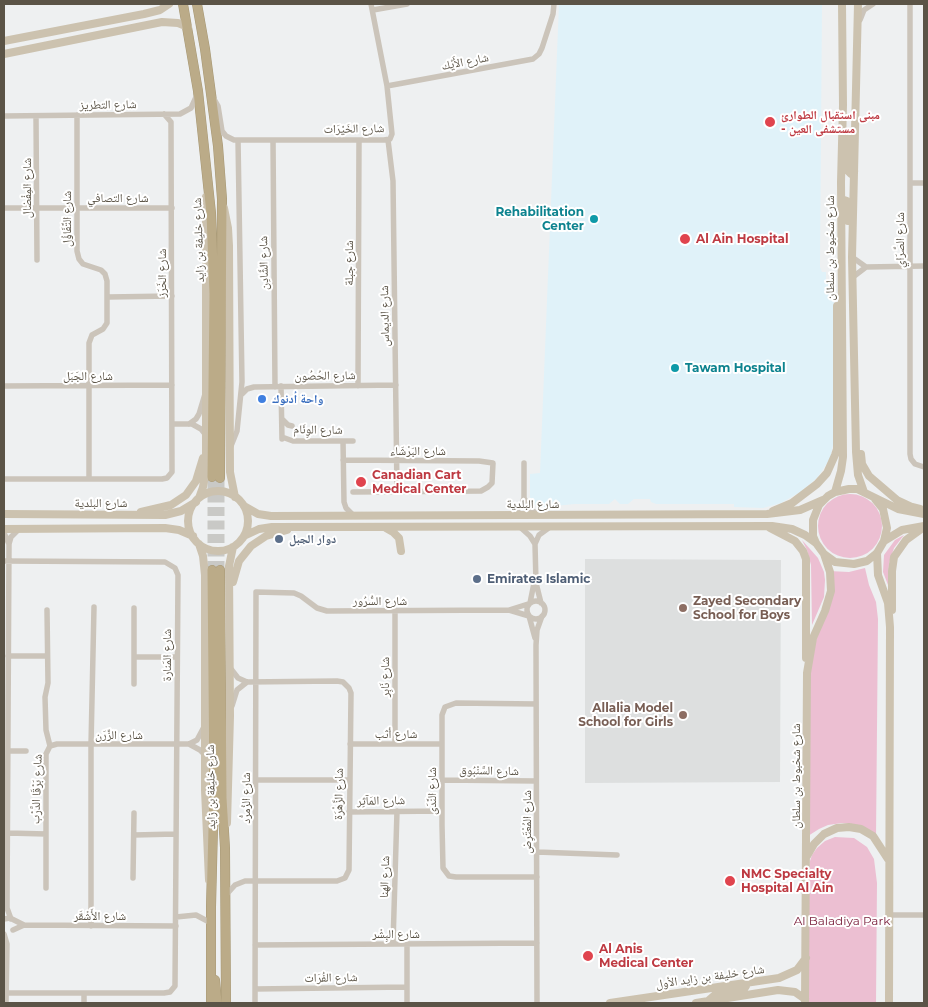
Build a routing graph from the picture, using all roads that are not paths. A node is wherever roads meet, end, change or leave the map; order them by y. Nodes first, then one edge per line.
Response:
1 (169, 4) edge
2 (184, 4) edge
3 (198, 4) edge
4 (407, 4) edge
5 (554, 4) edge
6 (842, 4) edge
7 (858, 4) edge
8 (873, 4) edge
9 (910, 4) edge
10 (372, 7) edge
11 (857, 24) junction
12 (188, 27) junction
13 (4, 41) edge
14 (4, 54) edge
15 (387, 86) junction
16 (198, 91) junction
17 (211, 96) junction
18 (843, 105) junction
19 (164, 114) junction
20 (180, 114) junction
21 (4, 116) edge
22 (36, 116) junction
23 (77, 116) junction
24 (172, 122) junction
25 (238, 140) junction
26 (273, 140) junction
27 (359, 140) junction
28 (388, 140) junction
29 (854, 171) junction
30 (208, 180) junction
31 (924, 183) edge
32 (910, 184) junction
33 (222, 199) junction
34 (842, 203) junction
35 (4, 208) edge
36 (172, 208) junction
37 (37, 209) junction
38 (77, 209) junction
39 (852, 257) junction
40 (38, 260) dead end
41 (910, 266) junction
42 (924, 266) edge
43 (866, 267) junction
44 (854, 277) junction
45 (842, 295) junction
46 (172, 296) junction
47 (108, 297) junction
48 (854, 302) junction
49 (855, 355) junction
50 (242, 378) junction
51 (172, 385) junction
52 (396, 385) junction
53 (4, 386) edge
54 (89, 386) junction
55 (278, 386) junction
56 (358, 386) junction
57 (254, 387) junction
58 (205, 392) junction
59 (242, 394) junction
60 (282, 419) junction
61 (173, 424) junction
62 (189, 424) junction
63 (205, 434) junction
64 (282, 436) junction
65 (343, 441) junction
66 (353, 441) dead end
67 (230, 448) junction
68 (206, 451) junction
69 (343, 460) junction
70 (397, 461) junction
71 (524, 464) dead end
72 (924, 467) edge
73 (90, 478) junction
74 (4, 479) edge
75 (353, 492) dead end
76 (397, 492) junction
77 (835, 492) junction
78 (864, 492) junction
79 (235, 497) junction
80 (524, 498) junction
81 (875, 499) junction
82 (197, 500) junction
83 (823, 500) junction
84 (344, 502) junction
85 (244, 506) junction
86 (924, 512) edge
87 (5, 513) edge
88 (768, 514) junction
89 (133, 515) junction
90 (512, 515) junction
91 (539, 515) junction
92 (333, 516) junction
93 (354, 516) junction
94 (763, 526) junction
95 (296, 527) junction
96 (382, 527) junction
97 (519, 527) junction
98 (550, 527) junction
99 (924, 527) edge
100 (19, 529) junction
101 (4, 531) edge
102 (193, 536) junction
103 (244, 536) junction
104 (884, 541) junction
105 (816, 543) junction
106 (9, 544) junction
107 (199, 544) junction
108 (535, 544) junction
109 (233, 547) junction
110 (401, 551) dead end
111 (877, 553) junction
112 (824, 554) junction
113 (6, 561) edge
114 (535, 576) junction
115 (256, 592) joint
116 (230, 596) junction
117 (541, 602) junction
118 (529, 603) junction
119 (94, 607) dead end
120 (134, 608) dead end
121 (47, 610) dead end
122 (395, 610) junction
123 (509, 610) junction
124 (529, 616) junction
125 (542, 616) junction
126 (890, 627) junction
127 (536, 645) junction
128 (8, 656) junction
129 (47, 656) junction
130 (134, 657) junction
131 (177, 657) junction
132 (230, 667) junction
133 (807, 673) junction
134 (247, 682) junction
135 (256, 682) junction
136 (134, 684) dead end
137 (536, 704) junction
138 (230, 716) junction
139 (205, 725) junction
140 (189, 744) junction
141 (350, 744) junction
142 (395, 744) junction
143 (442, 744) junction
144 (91, 745) junction
145 (177, 745) junction
146 (50, 746) junction
147 (8, 751) junction
148 (26, 751) dead end
149 (205, 755) junction
150 (256, 780) junction
151 (350, 780) junction
152 (442, 780) junction
153 (536, 781) junction
154 (396, 811) junction
155 (442, 811) junction
156 (349, 812) junction
157 (134, 813) dead end
158 (8, 833) junction
159 (46, 834) junction
160 (176, 834) junction
161 (134, 835) junction
162 (225, 848) junction
163 (537, 852) junction
164 (617, 855) dead end
165 (807, 856) junction
166 (889, 861) junction
167 (537, 876) junction
168 (133, 878) dead end
169 (255, 880) junction
170 (46, 888) dead end
171 (226, 895) junction
172 (211, 907) junction
173 (7, 908) junction
174 (889, 915) junction
175 (924, 915) edge
176 (176, 917) junction
177 (4, 918) edge
178 (12, 919) junction
179 (211, 924) junction
180 (24, 925) junction
181 (91, 926) junction
182 (176, 926) junction
183 (12, 930) junction
184 (4, 932) edge
185 (537, 943) junction
186 (7, 944) junction
187 (392, 944) junction
188 (407, 944) junction
189 (255, 945) junction
190 (806, 958) junction
191 (211, 974) junction
192 (746, 983) junction
193 (211, 987) junction
194 (407, 987) junction
195 (255, 989) junction
196 (5, 993) edge
197 (84, 993) junction
198 (708, 1001) junction
199 (805, 1001) edge
200 (538, 1002) edge
201 (6, 1003) edge
202 (84, 1003) edge
203 (206, 1003) edge
204 (211, 1003) edge
205 (217, 1003) edge
206 (226, 1003) edge
207 (255, 1003) edge
208 (407, 1003) edge
209 (614, 1003) edge
210 (696, 1003) edge
211 (889, 1003) edge

1 - 13 main road
2 - 12 highway, شارع خليفة بن زايد
3 - 17 highway, شارع خليفة بن زايد
4 - 10 street
5 - 15 street, شارع الأَيْك
6 - 18 main road, شارع شخبوط بن سلطان
7 - 11 main road, شارع شخبوط بن سلطان
8 - 11 street
9 - 32 street, شارع الصِّرَاي
10 - 15 street, شارع الخَيْرَات
11 - 29 main road, شارع شخبوط بن سلطان
12 - 14 main road
12 - 16 highway, شارع خليفة بن زايد
15 - 28 street, شارع الخَيْرَات
16 - 20 street
16 - 30 highway, شارع خليفة بن زايد
17 - 25 street
17 - 33 highway, شارع خليفة بن زايد
18 - 29 main road
18 - 34 main road, شارع شخبوط بن سلطان
19 - 20 street, شارع التطريز
19 - 23 street, شارع التطريز
19 - 24 street
20 - 24 street
21 - 22 street, شارع التطريز
22 - 23 street, شارع التطريز
22 - 37 street, شارع المِفْضال
23 - 38 street, شارع التَّفَاؤُل
24 - 36 street, شارع الخَرَز
25 - 26 street, شارع الخَيْرَات
25 - 50 street
26 - 27 street, شارع الخَيْرَات
26 - 55 street, شارع الشَّادِن
27 - 28 street, شارع الخَيْرَات
27 - 56 street, شارع جبلة
28 - 52 street, شارع الديماس
29 - 39 main road, شارع شخبوط بن سلطان
30 - 33 highway, شارع خليفة بن زايد
30 - 58 main road
31 - 32 street
32 - 41 street, شارع الصِّرَاي
33 - 67 main road
34 - 45 main road, شارع شخبوط بن سلطان
34 - 48 main road
35 - 37 street, شارع التصافي
36 - 38 street, شارع التصافي
36 - 46 street, شارع الخَرَز
37 - 38 street, شارع التصافي
37 - 40 street, شارع المِفْضال
38 - 47 street, شارع التَّفَاؤُل
39 - 43 street
39 - 44 main road, شارع شخبوط بن سلطان
41 - 42 street
41 - 43 street
41 - 72 street, شارع الصِّرَاي
43 - 44 street
44 - 48 main road, شارع شخبوط بن سلطان
45 - 77 main road, شارع شخبوط بن سلطان
45 - 88 main road
46 - 47 street
46 - 51 street, شارع الخَرَز
47 - 54 street, شارع التَّفَاؤُل
48 - 49 main road, شارع شخبوط بن سلطان
49 - 78 main road, شارع شخبوط بن سلطان
49 - 86 main road
50 - 57 street
50 - 59 street
51 - 54 street, شارع الجَبَل
51 - 61 street, شارع الخَرَز
52 - 56 street, شارع الحُصُون
52 - 70 street, شارع الديماس
53 - 54 street, شارع الجَبَل
54 - 73 street, شارع التَّفَاؤُل
55 - 56 street, شارع الحُصُون
55 - 57 street, شارع الحُصُون
55 - 60 street, شارع الشَّادِن
57 - 59 street, شارع الحُصُون
58 - 62 street
58 - 63 main road
59 - 67 street
60 - 64 street, شارع الشَّادِن
60 - 64 street, شارع الوِئَام
61 - 62 street
61 - 73 street, شارع الخَرَز
62 - 63 street
63 - 68 main road
64 - 65 street, شارع الوِئَام
65 - 66 street, شارع الوِئَام
65 - 69 street
67 - 79 main road
68 - 82 main road
68 - 89 main road
69 - 70 street, شارع البَرْشَاء
69 - 84 street
70 - 76 street, شارع الديماس
70 - 76 street, شارع البَرْشَاء
71 - 80 street
73 - 74 street, شارع الخَرَز
75 - 76 street
77 - 78 main road
77 - 83 main road
78 - 81 main road
79 - 82 main road
79 - 85 main road
80 - 90 street
80 - 91 street
81 - 86 main road
81 - 104 main road
82 - 89 main road, شارع البلدية
82 - 102 main road
83 - 88 main road, شارع البلدية
83 - 105 main road
84 - 92 street
84 - 93 street
85 - 92 main road, شارع البلدية
85 - 103 main road
87 - 89 main road, شارع البلدية
88 - 91 main road, شارع البلدية
90 - 91 main road, شارع البلدية
90 - 93 main road, شارع البلدية
92 - 93 main road, شارع البلدية
94 - 98 main road, شارع البلدية
94 - 105 main road, شارع البلدية
94 - 133 main road
95 - 96 main road, شارع البلدية
95 - 103 main road, شارع البلدية
95 - 116 main road
96 - 97 main road, شارع البلدية
96 - 110 main road
97 - 98 main road, شارع البلدية
97 - 108 street
98 - 108 street
99 - 104 main road
99 - 126 main road
100 - 101 main road, شارع البلدية
100 - 102 main road, شارع البلدية
100 - 106 street
101 - 106 street
102 - 107 main road
103 - 109 main road
104 - 111 main road
105 - 112 main road
106 - 113 street
107 - 109 main road
107 - 139 main road
108 - 114 street
109 - 116 main road
111 - 112 main road
111 - 126 main road
112 - 133 main road, شارع شخبوط بن سلطان
113 - 128 street
113 - 131 street, شارع المَنارة
114 - 117 street
114 - 118 street
115 - 122 street, شارع السُّرُور
115 - 135 street, شارع الزُمرُّد
116 - 132 main road
117 - 118 street
117 - 125 street
118 - 123 street, شارع السُّرُور
118 - 124 street
119 - 144 street
120 - 130 street
121 - 129 street, شارع بَرْقَا الدَّرْب
122 - 123 street, شارع السُّرُور
122 - 142 street, شارع نَابِر
123 - 124 street, شارع السُّرُور
124 - 125 street
124 - 127 street, شارع المُعْتَرِض
125 - 127 street, شارع المُعْتَرِض
126 - 166 main road
127 - 137 street, شارع المُعْتَرِض
128 - 129 street
128 - 147 street
129 - 146 street, شارع بَرْقَا الدَّرْب
130 - 131 street
130 - 136 street
131 - 145 street, شارع المَنارة
132 - 134 street
132 - 138 main road
133 - 165 main road, شارع شخبوط بن سلطان
134 - 135 street, شارع الزَّهْرَة
134 - 138 street
135 - 141 street, شارع الزَّهْرَة
135 - 150 street, شارع الزُمرُّد
137 - 143 street, شارع النَّدَى
137 - 153 street, شارع المُعْتَرِض
138 - 162 main road
139 - 140 street
139 - 149 main road
140 - 145 street, شارع الزِّرَن
140 - 149 street
141 - 142 street, شارع أثب
141 - 151 street, شارع الزَّهْرَة
142 - 143 street, شارع أثب
143 - 152 street, شارع النَّدَى
144 - 145 street, شارع الزِّرَن
144 - 146 street, شارع الزِّرَن
144 - 181 street
145 - 160 street, شارع المَنارة
146 - 159 street, شارع بَرْقَا الدَّرْب
147 - 148 street
147 - 158 street
149 - 172 main road
150 - 151 street
150 - 169 street, شارع الزُمرُّد
151 - 156 street, شارع الزَّهْرَة
152 - 153 street, شارع السَّنْبُوق
152 - 155 street, شارع النَّدَى
153 - 163 street, شارع المُعْتَرِض
154 - 155 street, شارع المَآثِر
154 - 156 street, شارع المَآثِر
154 - 187 street, شارع الهنا
155 - 167 street, شارع النَّدَى
156 - 169 street, شارع الزَّهْرَة
157 - 161 street
158 - 159 street, شارع بَرْقَا الدَّرْب
158 - 173 street
159 - 170 street, شارع بَرْقَا الدَّرْب
160 - 161 street
160 - 176 street, شارع المَنارة
161 - 168 street
162 - 171 highway, شارع خليفة بن زايد
162 - 172 highway, شارع خليفة بن زايد
163 - 164 street
163 - 167 street, شارع المُعْتَرِض
165 - 166 main road
165 - 190 main road, شارع شخبوط بن سلطان
166 - 174 main road
167 - 185 street, شارع المُعْتَرِض
169 - 171 street, شارع الزَّهْرَة
169 - 189 street, شارع الزُمرُّد
171 - 206 highway, شارع خليفة بن زايد
172 - 179 highway, شارع خليفة بن زايد
173 - 177 street
173 - 178 street
174 - 175 street
174 - 211 main road
176 - 179 street
176 - 182 street, شارع المَنارة
177 - 178 street
178 - 180 street, شارع الأَشْقَر
178 - 183 street
179 - 191 highway, شارع خليفة بن زايد
180 - 181 street, شارع الأَشْقَر
180 - 183 street, شارع الأَشْقَر
181 - 182 street, شارع الأَشْقَر
182 - 197 street, شارع المَنارة
183 - 184 street, شارع الأَشْقَر
183 - 186 street
184 - 186 street
185 - 188 street, شارع البِشْر
185 - 200 street, شارع المُعْتَرِض
186 - 196 street
187 - 188 street, شارع البِشْر
187 - 189 street, شارع البِشْر
188 - 194 street
189 - 195 street, شارع الزُمرُّد
190 - 192 main road, شارع خليفة بن زايد الأول
190 - 199 main road, شارع شخبوط بن سلطان
191 - 193 highway, شارع خليفة بن زايد
191 - 205 highway
192 - 198 main road
192 - 209 main road, شارع خليفة بن زايد الأول
193 - 203 highway
193 - 204 highway, شارع خليفة بن زايد
194 - 195 street, شارع الفُرَات
194 - 208 street
195 - 207 street, شارع الزُمرُّد
196 - 197 street, شارع المَنارة
196 - 201 street
197 - 202 street
198 - 199 main road, شارع خليفة بن زايد الأول
198 - 210 main road, شارع خليفة بن زايد الأول

